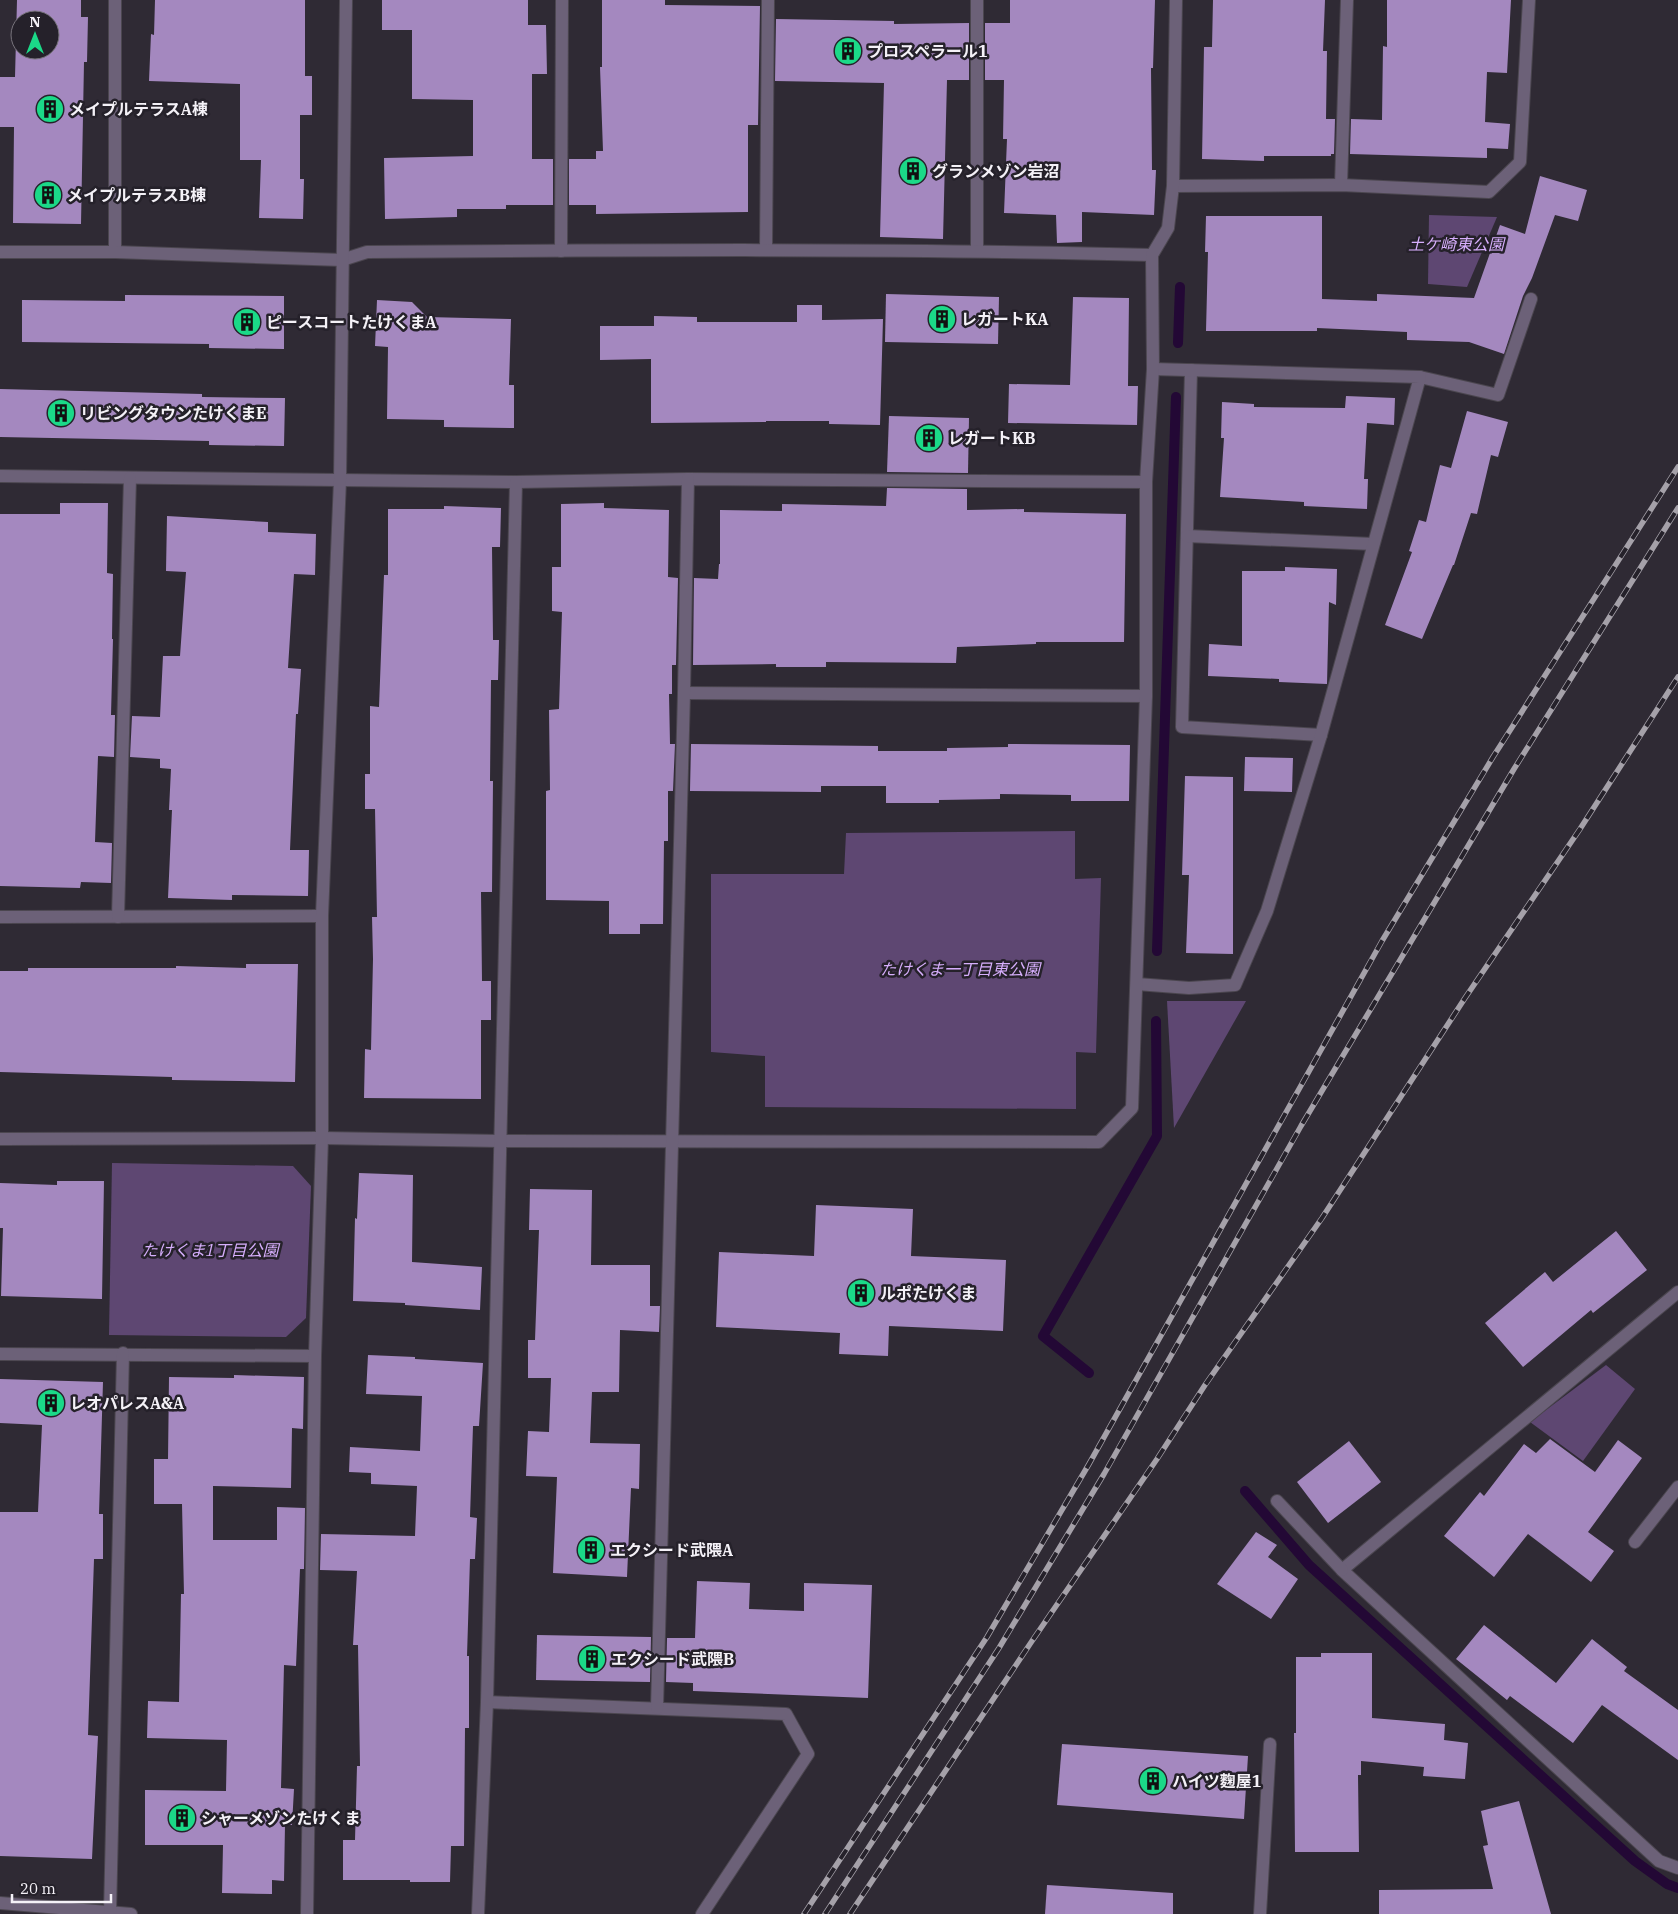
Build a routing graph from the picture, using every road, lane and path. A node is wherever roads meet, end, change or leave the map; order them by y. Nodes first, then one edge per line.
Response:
1 (115, 0) edge
2 (346, 0) edge
3 (562, 0) edge
4 (768, 0) edge
5 (976, 0) edge
6 (1176, 0) edge
7 (1346, 0) edge
8 (1529, 0) edge
9 (1341, 185) junction
10 (1173, 186) junction
11 (766, 250) junction
12 (977, 250) junction
13 (561, 251) junction
14 (0, 252) edge
15 (115, 252) junction
16 (1152, 255) junction
17 (342, 260) junction
18 (1531, 299) dead end
19 (1153, 369) junction
20 (1191, 370) junction
21 (1420, 377) junction
22 (0, 476) edge
23 (130, 478) junction
24 (688, 479) junction
25 (340, 480) junction
26 (516, 482) junction
27 (1146, 482) junction
28 (1187, 536) junction
29 (1373, 544) junction
30 (684, 693) junction
31 (1146, 696) junction
32 (1321, 735) junction
33 (322, 916) junction
34 (0, 917) edge
35 (118, 917) junction
36 (1137, 984) junction
37 (322, 1138) junction
38 (0, 1139) edge
39 (500, 1141) junction
40 (671, 1141) junction
41 (1678, 1292) edge
42 (122, 1353) junction
43 (0, 1354) edge
44 (315, 1356) junction
45 (1678, 1487) edge
46 (1277, 1501) dead end
47 (1635, 1542) dead end
48 (1342, 1570) junction
49 (487, 1702) junction
50 (657, 1708) junction
51 (1270, 1744) dead end
52 (1678, 1868) edge
53 (0, 1903) edge
54 (110, 1912) junction
55 (131, 1914) edge
56 (307, 1914) edge
57 (478, 1914) edge
58 (702, 1914) edge
59 (1260, 1914) edge

1 - 15 street
2 - 17 street
3 - 13 street
4 - 11 street
5 - 12 street
6 - 10 street
7 - 9 street
8 - 9 street
9 - 10 street
10 - 16 street
11 - 12 street
11 - 13 street
12 - 16 street
13 - 17 street
14 - 15 street
15 - 17 street
16 - 19 street
17 - 25 street
18 - 21 street
19 - 20 street
19 - 27 street
20 - 21 street
20 - 28 street
21 - 29 street
22 - 23 street
23 - 25 street
23 - 35 street
24 - 26 street
24 - 27 street
24 - 30 street
25 - 26 street
25 - 33 street
26 - 39 street
27 - 31 street
28 - 29 street
28 - 32 street
29 - 32 street
30 - 31 street
30 - 40 street
31 - 36 street
32 - 36 street
33 - 35 street
33 - 37 street
34 - 35 street
36 - 40 street
37 - 38 street
37 - 39 street
37 - 44 street
39 - 40 street
39 - 49 street
40 - 50 street
41 - 48 street
42 - 43 street
42 - 44 street
42 - 54 street
44 - 56 street
45 - 47 street
46 - 48 street
48 - 52 street
49 - 50 street
49 - 57 street
50 - 58 street
51 - 59 street
53 - 54 street
54 - 55 street

